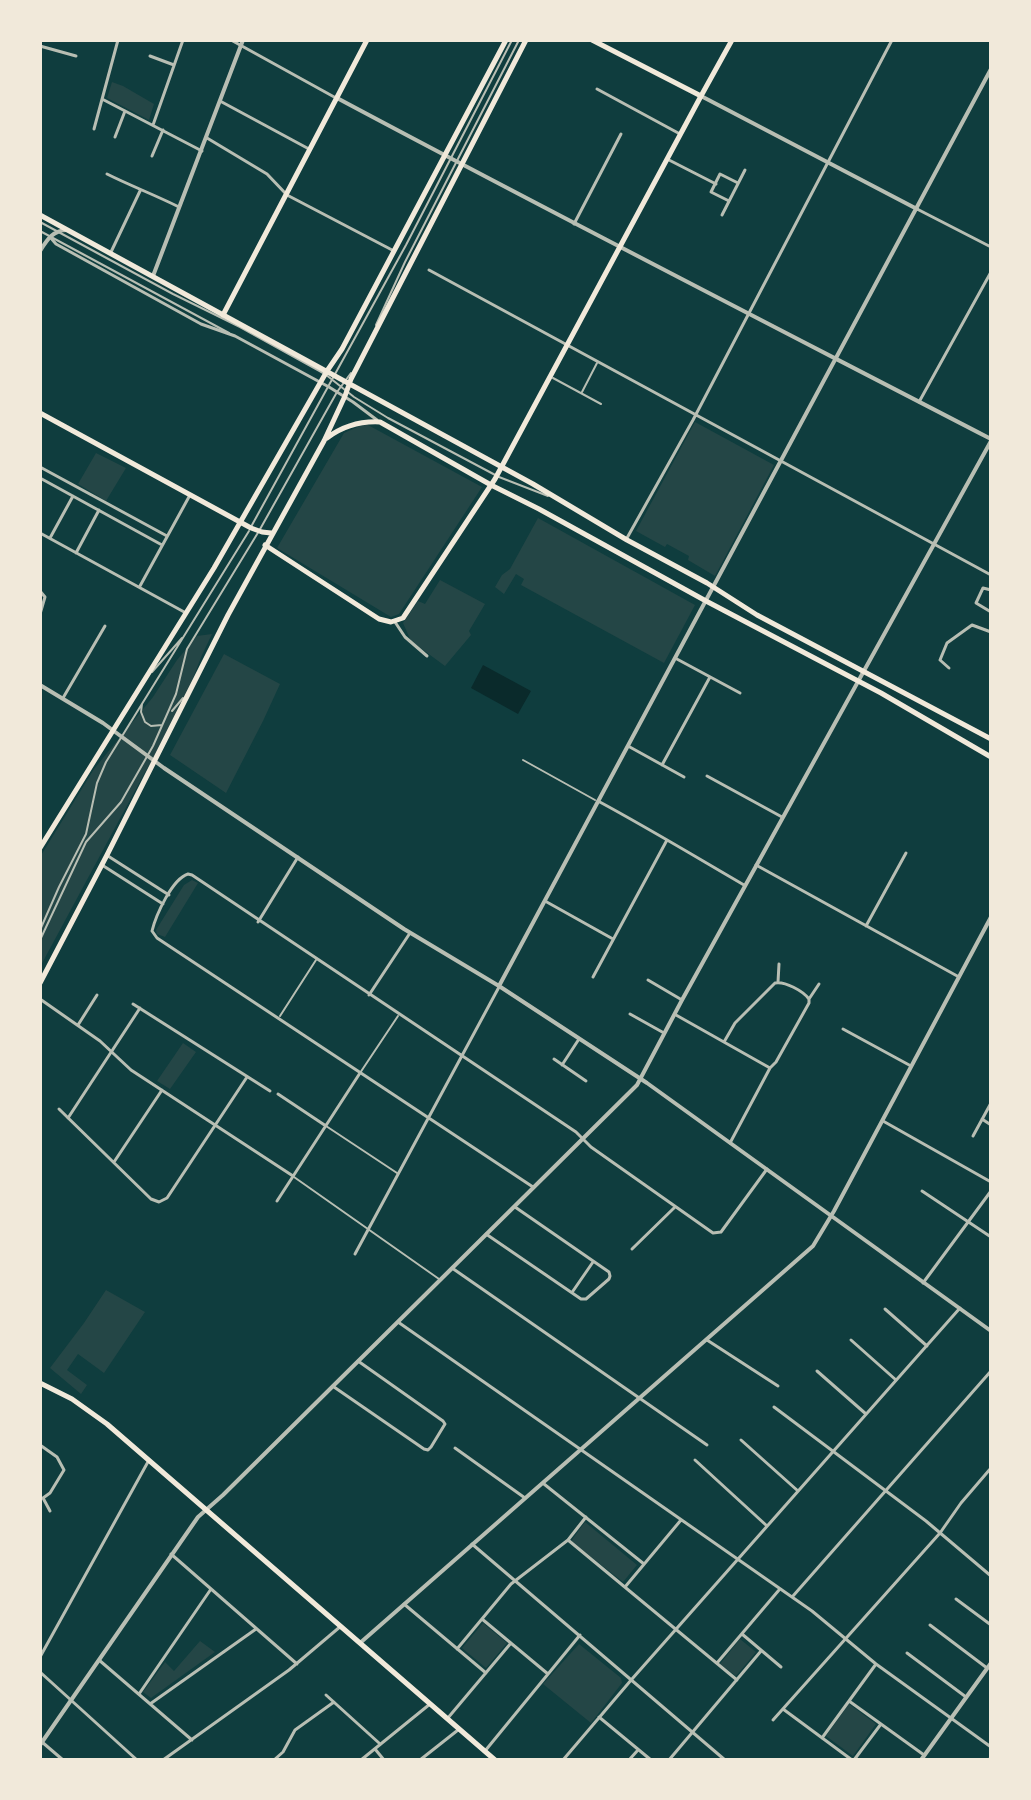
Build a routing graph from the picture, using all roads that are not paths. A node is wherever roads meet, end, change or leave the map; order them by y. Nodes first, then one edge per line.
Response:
1 (118, 40) edge
2 (183, 40) edge
3 (231, 40) edge
4 (367, 40) edge
5 (506, 40) edge
6 (512, 40) edge
7 (519, 40) edge
8 (526, 40) edge
9 (592, 40) edge
10 (732, 40) edge
11 (892, 40) edge
12 (242, 43) edge
13 (40, 46) edge
14 (76, 56) dead end
15 (150, 56) dead end
16 (174, 65) junction
17 (991, 69) edge
18 (597, 89) dead end
19 (701, 96) junction
20 (337, 98) junction
21 (102, 99) junction
22 (220, 101) junction
23 (125, 111) junction
24 (153, 125) junction
25 (94, 129) dead end
26 (163, 130) junction
27 (621, 134) dead end
28 (680, 134) junction
29 (115, 137) dead end
30 (207, 138) junction
31 (310, 149) junction
32 (202, 151) junction
33 (152, 156) dead end
34 (667, 158) junction
35 (453, 161) junction
36 (828, 162) junction
37 (745, 170) dead end
38 (107, 174) dead end
39 (738, 183) junction
40 (716, 184) junction
41 (140, 191) junction
42 (287, 195) junction
43 (729, 201) junction
44 (180, 207) junction
45 (917, 209) junction
46 (40, 215) edge
47 (722, 215) dead end
48 (40, 222) edge
49 (574, 224) junction
50 (40, 231) edge
51 (70, 231) junction
52 (58, 232) junction
53 (50, 236) junction
54 (40, 239) edge
55 (45, 243) junction
56 (406, 245) junction
57 (620, 247) junction
58 (991, 247) edge
59 (40, 251) edge
60 (394, 252) junction
61 (110, 253) junction
62 (429, 270) dead end
63 (991, 272) edge
64 (153, 276) junction
65 (748, 313) junction
66 (223, 315) junction
67 (567, 345) junction
68 (836, 359) junction
69 (598, 362) junction
70 (326, 373) junction
71 (551, 377) junction
72 (333, 378) junction
73 (321, 383) junction
74 (345, 384) junction
75 (329, 387) junction
76 (337, 392) junction
77 (581, 393) junction
78 (346, 394) junction
79 (919, 402) junction
80 (601, 404) dead end
81 (40, 413) edge
82 (696, 415) junction
83 (380, 422) junction
84 (991, 440) edge
85 (324, 441) junction
86 (781, 461) junction
87 (40, 467) edge
88 (502, 467) junction
89 (497, 476) junction
90 (40, 478) edge
91 (491, 485) junction
92 (190, 495) junction
93 (73, 496) junction
94 (564, 502) junction
95 (99, 510) junction
96 (241, 522) junction
97 (251, 528) junction
98 (259, 531) junction
99 (40, 533) edge
100 (272, 533) junction
101 (167, 536) junction
102 (50, 538) junction
103 (627, 540) junction
104 (934, 544) junction
105 (162, 545) junction
106 (265, 545) junction
107 (76, 553) junction
108 (991, 575) edge
109 (139, 587) junction
110 (713, 588) junction
111 (991, 590) edge
112 (40, 591) edge
113 (706, 601) junction
114 (991, 612) edge
115 (186, 613) junction
116 (40, 614) edge
117 (395, 622) junction
118 (105, 626) dead end
119 (188, 631) junction
120 (991, 632) edge
121 (427, 656) dead end
122 (675, 658) junction
123 (949, 668) dead end
124 (864, 671) junction
125 (710, 677) junction
126 (145, 680) junction
127 (858, 681) junction
128 (40, 685) edge
129 (188, 693) junction
130 (740, 693) dead end
131 (63, 698) junction
132 (143, 703) junction
133 (168, 715) junction
134 (163, 725) junction
135 (113, 730) junction
136 (121, 736) junction
137 (991, 739) edge
138 (628, 746) junction
139 (148, 755) junction
140 (991, 757) edge
141 (154, 760) junction
142 (523, 760) dead end
143 (662, 765) junction
144 (707, 776) dead end
145 (684, 777) dead end
146 (598, 801) junction
147 (782, 817) junction
148 (667, 840) junction
149 (40, 848) edge
150 (906, 853) dead end
151 (107, 855) junction
152 (298, 857) junction
153 (102, 865) junction
154 (756, 865) junction
155 (745, 885) junction
156 (169, 895) junction
157 (545, 901) junction
158 (163, 904) junction
159 (991, 917) edge
160 (258, 922) junction
161 (866, 926) junction
162 (40, 930) edge
163 (410, 933) junction
164 (613, 939) junction
165 (40, 940) edge
166 (316, 960) junction
167 (779, 964) dead end
168 (593, 977) dead end
169 (959, 977) junction
170 (648, 980) dead end
171 (778, 982) junction
172 (40, 983) edge
173 (819, 984) dead end
174 (499, 986) junction
175 (97, 995) dead end
176 (369, 995) junction
177 (40, 999) edge
178 (809, 999) junction
179 (682, 1000) junction
180 (133, 1004) dead end
181 (140, 1008) junction
182 (630, 1014) dead end
183 (674, 1014) junction
184 (399, 1015) junction
185 (278, 1018) junction
186 (78, 1025) junction
187 (843, 1029) dead end
188 (664, 1033) junction
189 (579, 1039) junction
190 (724, 1042) junction
191 (111, 1052) junction
192 (461, 1056) junction
193 (554, 1059) dead end
194 (562, 1065) junction
195 (911, 1066) junction
196 (770, 1068) junction
197 (360, 1073) junction
198 (247, 1077) junction
199 (641, 1079) junction
200 (586, 1081) dead end
201 (162, 1090) junction
202 (270, 1091) dead end
203 (278, 1094) dead end
204 (991, 1103) edge
205 (59, 1109) dead end
206 (68, 1118) junction
207 (428, 1118) junction
208 (982, 1119) junction
209 (882, 1121) junction
210 (215, 1125) junction
211 (991, 1125) edge
212 (326, 1126) junction
213 (973, 1136) dead end
214 (583, 1140) junction
215 (730, 1143) junction
216 (114, 1162) junction
217 (767, 1169) junction
218 (398, 1174) junction
219 (293, 1176) junction
220 (991, 1182) edge
221 (534, 1188) junction
222 (922, 1191) dead end
223 (991, 1191) edge
224 (277, 1201) dead end
225 (514, 1207) junction
226 (675, 1207) junction
227 (831, 1216) junction
228 (968, 1222) junction
229 (368, 1230) junction
230 (486, 1234) junction
231 (991, 1237) edge
232 (632, 1249) dead end
233 (355, 1254) dead end
234 (593, 1262) junction
235 (452, 1268) junction
236 (440, 1280) junction
237 (923, 1283) junction
238 (572, 1293) junction
239 (960, 1308) junction
240 (885, 1309) dead end
241 (398, 1322) junction
242 (991, 1331) edge
243 (706, 1340) junction
244 (851, 1340) dead end
245 (927, 1346) junction
246 (358, 1361) junction
247 (817, 1371) dead end
248 (991, 1371) edge
249 (896, 1380) junction
250 (40, 1383) edge
251 (333, 1386) junction
252 (778, 1386) dead end
253 (640, 1398) junction
254 (774, 1407) dead end
255 (866, 1414) junction
256 (741, 1440) dead end
257 (40, 1445) edge
258 (707, 1445) dead end
259 (455, 1448) dead end
260 (580, 1450) junction
261 (833, 1451) junction
262 (149, 1460) junction
263 (695, 1460) dead end
264 (991, 1468) edge
265 (543, 1483) junction
266 (886, 1490) junction
267 (798, 1491) junction
268 (42, 1498) edge
269 (525, 1498) junction
270 (205, 1510) junction
271 (50, 1511) dead end
272 (586, 1517) junction
273 (681, 1520) junction
274 (767, 1526) junction
275 (940, 1533) junction
276 (568, 1540) junction
277 (472, 1544) junction
278 (171, 1554) junction
279 (738, 1560) junction
280 (644, 1564) junction
281 (991, 1576) edge
282 (515, 1581) junction
283 (625, 1587) junction
284 (211, 1589) junction
285 (780, 1589) junction
286 (792, 1597) junction
287 (956, 1599) dead end
288 (404, 1604) junction
289 (482, 1619) junction
290 (930, 1625) dead end
291 (991, 1625) edge
292 (341, 1626) junction
293 (256, 1629) junction
294 (676, 1629) junction
295 (742, 1634) junction
296 (580, 1635) junction
297 (846, 1638) junction
298 (360, 1643) junction
299 (511, 1643) junction
300 (457, 1649) junction
301 (761, 1651) junction
302 (907, 1653) dead end
303 (40, 1657) edge
304 (99, 1660) junction
305 (717, 1663) junction
306 (991, 1663) edge
307 (297, 1664) junction
308 (876, 1664) junction
309 (781, 1667) dead end
310 (987, 1668) junction
311 (40, 1672) edge
312 (486, 1673) junction
313 (548, 1674) junction
314 (632, 1679) junction
315 (737, 1680) junction
316 (139, 1694) junction
317 (326, 1695) dead end
318 (966, 1697) junction
319 (71, 1700) junction
320 (849, 1701) junction
321 (334, 1702) junction
322 (150, 1704) junction
323 (430, 1704) junction
324 (783, 1709) junction
325 (599, 1717) junction
326 (447, 1719) junction
327 (951, 1719) junction
328 (773, 1720) dead end
329 (881, 1724) junction
330 (460, 1729) junction
331 (693, 1732) junction
332 (822, 1738) junction
333 (192, 1740) junction
334 (41, 1743) edge
335 (381, 1744) junction
336 (991, 1747) edge
337 (375, 1749) junction
338 (638, 1750) junction
339 (485, 1751) junction
340 (923, 1758) edge
341 (63, 1760) edge
342 (137, 1760) edge
343 (163, 1760) edge
344 (274, 1760) edge
345 (361, 1760) edge
346 (384, 1760) edge
347 (420, 1760) edge
348 (495, 1760) edge
349 (563, 1760) edge
350 (629, 1760) edge
351 (651, 1760) edge
352 (669, 1760) edge
353 (725, 1760) edge
354 (853, 1760) edge

1 - 21 street
2 - 16 street
3 - 12 street
4 - 20 main road
5 - 35 main road
6 - 35 street
7 - 35 street
8 - 35 main road
9 - 19 main road
10 - 19 main road
11 - 36 street
12 - 20 street
12 - 22 street
13 - 14 street
15 - 16 street
16 - 24 street
17 - 45 street
18 - 28 street
19 - 28 main road
19 - 36 street
20 - 31 main road
20 - 35 street
21 - 23 street
21 - 25 street
22 - 30 street
22 - 31 street
23 - 24 street
23 - 29 street
24 - 26 street
26 - 32 street
26 - 33 street
27 - 49 street
28 - 34 main road
30 - 32 street
30 - 42 street
31 - 42 main road
32 - 44 street
34 - 40 street
34 - 57 main road
35 - 49 street
35 - 56 street
35 - 60 main road
35 - 74 main road
36 - 45 street
36 - 65 street
37 - 39 street
38 - 41 street
39 - 40 street
39 - 43 street
40 - 43 street
41 - 44 street
41 - 61 street
42 - 60 street
42 - 66 main road
43 - 47 street
44 - 64 street
45 - 58 street
45 - 68 street
46 - 51 main road
48 - 52 street
49 - 57 street
50 - 53 street
51 - 52 street
51 - 61 main road
52 - 53 street
52 - 70 street
53 - 55 street
53 - 73 street
54 - 55 street
55 - 59 street
56 - 60 street
56 - 72 street
57 - 65 street
57 - 67 main road
60 - 70 main road
61 - 64 main road
62 - 67 street
63 - 79 street
64 - 66 main road
65 - 68 street
65 - 82 street
66 - 70 main road
67 - 69 street
67 - 71 main road
68 - 79 street
68 - 86 street
69 - 77 street
69 - 82 street
70 - 72 main road
70 - 73 main road
71 - 77 street
71 - 88 main road
72 - 74 main road
72 - 75 street
72 - 76 street
73 - 75 street
73 - 96 main road
74 - 76 street
74 - 78 main road
74 - 88 main road
75 - 76 street
75 - 97 street
76 - 78 street
76 - 98 street
77 - 80 street
78 - 83 street
78 - 85 main road
78 - 89 street
79 - 84 street
81 - 92 main road
82 - 86 street
82 - 103 street
83 - 85 main road
83 - 91 main road
84 - 104 street
85 - 100 main road
86 - 104 street
86 - 110 street
87 - 101 street
88 - 89 main road
88 - 94 main road
89 - 91 main road
89 - 94 street
90 - 93 street
91 - 113 main road
91 - 117 main road
92 - 96 main road
92 - 101 street
93 - 95 street
93 - 102 street
94 - 103 main road
95 - 105 street
95 - 107 street
96 - 97 main road
96 - 115 main road
97 - 98 main road
97 - 119 street
98 - 100 main road
98 - 133 street
99 - 102 street
100 - 106 main road
101 - 105 street
102 - 107 street
103 - 110 main road
104 - 108 street
104 - 124 street
105 - 109 street
106 - 117 main road
106 - 129 main road
107 - 109 street
109 - 115 street
110 - 113 street
110 - 124 main road
111 - 114 street
112 - 116 street
113 - 122 street
113 - 127 main road
115 - 126 main road
117 - 121 street
118 - 131 street
119 - 126 street
119 - 132 street
120 - 123 street
122 - 125 street
122 - 138 street
124 - 127 street
124 - 137 main road
125 - 130 street
125 - 143 street
126 - 135 main road
127 - 140 main road
127 - 147 street
128 - 131 street
129 - 133 street
129 - 141 main road
131 - 135 street
132 - 134 street
132 - 136 street
133 - 134 street
134 - 139 street
135 - 136 street
135 - 149 main road
136 - 139 street
136 - 162 street
138 - 143 street
138 - 146 street
139 - 141 street
139 - 165 street
141 - 151 main road
141 - 152 street
142 - 146 street
143 - 145 street
144 - 147 street
146 - 148 street
146 - 157 street
147 - 154 street
148 - 155 street
148 - 164 street
150 - 161 street
151 - 153 main road
151 - 156 street
152 - 160 street
152 - 163 street
153 - 158 street
153 - 172 main road
154 - 155 street
154 - 161 street
155 - 179 street
156 - 158 street
156 - 160 street
157 - 164 street
157 - 174 street
158 - 185 street
159 - 169 street
160 - 166 street
161 - 169 street
163 - 174 street
163 - 176 street
164 - 168 street
166 - 176 street
166 - 185 street
167 - 171 street
169 - 195 street
170 - 179 street
171 - 178 street
171 - 190 street
173 - 178 street
174 - 189 street
174 - 192 street
175 - 186 street
176 - 184 street
177 - 186 street
178 - 196 street
179 - 183 street
180 - 181 street
181 - 191 street
181 - 198 street
182 - 188 street
183 - 188 street
183 - 190 street
184 - 192 street
184 - 197 street
185 - 197 street
186 - 191 street
187 - 195 street
188 - 199 street
189 - 194 street
189 - 199 street
190 - 196 street
191 - 201 street
191 - 206 street
192 - 207 street
192 - 214 street
193 - 194 street
194 - 200 street
195 - 209 street
196 - 215 street
197 - 207 street
197 - 212 street
198 - 202 street
198 - 210 street
199 - 214 street
199 - 215 street
201 - 210 street
201 - 216 street
203 - 212 street
204 - 208 street
205 - 206 street
206 - 216 street
207 - 218 street
207 - 221 street
208 - 211 street
208 - 213 street
209 - 220 street
209 - 227 street
210 - 216 street
210 - 219 street
212 - 218 street
212 - 219 street
214 - 221 street
214 - 226 street
215 - 217 street
217 - 226 street
217 - 227 street
218 - 229 street
219 - 224 street
219 - 229 street
221 - 225 street
222 - 228 street
223 - 228 street
225 - 230 street
225 - 234 street
226 - 232 street
227 - 237 street
227 - 243 street
228 - 231 street
228 - 237 street
229 - 233 street
229 - 236 street
230 - 235 street
230 - 238 street
234 - 238 street
234 - 238 street
235 - 236 street
235 - 253 street
236 - 241 street
237 - 239 street
239 - 242 street
239 - 245 street
240 - 245 street
241 - 246 street
241 - 260 street
243 - 252 street
243 - 253 street
244 - 249 street
245 - 249 street
246 - 251 street
246 - 251 street
247 - 255 street
248 - 266 street
249 - 255 street
250 - 262 main road
251 - 270 street
253 - 258 street
253 - 260 street
254 - 261 street
255 - 261 street
256 - 267 street
257 - 268 street
259 - 269 street
260 - 265 street
260 - 273 street
261 - 266 street
261 - 267 street
262 - 270 main road
262 - 303 street
263 - 274 street
264 - 275 street
265 - 269 street
265 - 272 street
266 - 275 street
266 - 286 street
267 - 274 street
268 - 271 street
269 - 277 street
270 - 278 street
270 - 292 main road
272 - 276 street
272 - 280 street
273 - 279 street
273 - 280 street
274 - 279 street
275 - 281 street
275 - 297 street
276 - 282 street
276 - 283 street
277 - 282 street
277 - 288 street
278 - 284 street
278 - 304 street
279 - 285 street
279 - 294 street
280 - 283 street
282 - 289 street
282 - 296 street
283 - 294 street
284 - 293 street
284 - 316 street
285 - 286 street
285 - 295 street
286 - 297 street
287 - 291 street
288 - 298 street
288 - 300 street
289 - 299 street
289 - 300 street
290 - 310 street
292 - 298 main road
292 - 307 street
293 - 307 street
293 - 322 street
294 - 305 street
294 - 314 street
295 - 301 street
295 - 305 street
296 - 313 street
296 - 314 street
297 - 308 street
297 - 324 street
298 - 323 main road
299 - 312 street
299 - 313 street
300 - 312 street
301 - 309 street
301 - 315 street
302 - 318 street
304 - 316 street
304 - 319 street
305 - 315 street
306 - 310 street
307 - 333 street
308 - 320 street
308 - 327 street
310 - 318 street
311 - 319 street
312 - 326 street
313 - 339 street
314 - 325 street
314 - 331 street
315 - 331 street
316 - 322 street
317 - 321 street
318 - 327 street
319 - 334 street
319 - 342 street
320 - 329 street
320 - 332 street
321 - 335 street
321 - 344 street
322 - 333 street
323 - 326 main road
323 - 335 street
324 - 328 street
324 - 332 street
325 - 338 street
325 - 349 street
326 - 330 main road
327 - 336 street
327 - 340 street
329 - 340 street
329 - 354 street
330 - 339 main road
330 - 347 street
331 - 352 street
331 - 353 street
332 - 354 street
333 - 343 street
334 - 341 street
335 - 337 street
337 - 345 street
337 - 346 street
338 - 350 street
338 - 351 street
339 - 348 main road

